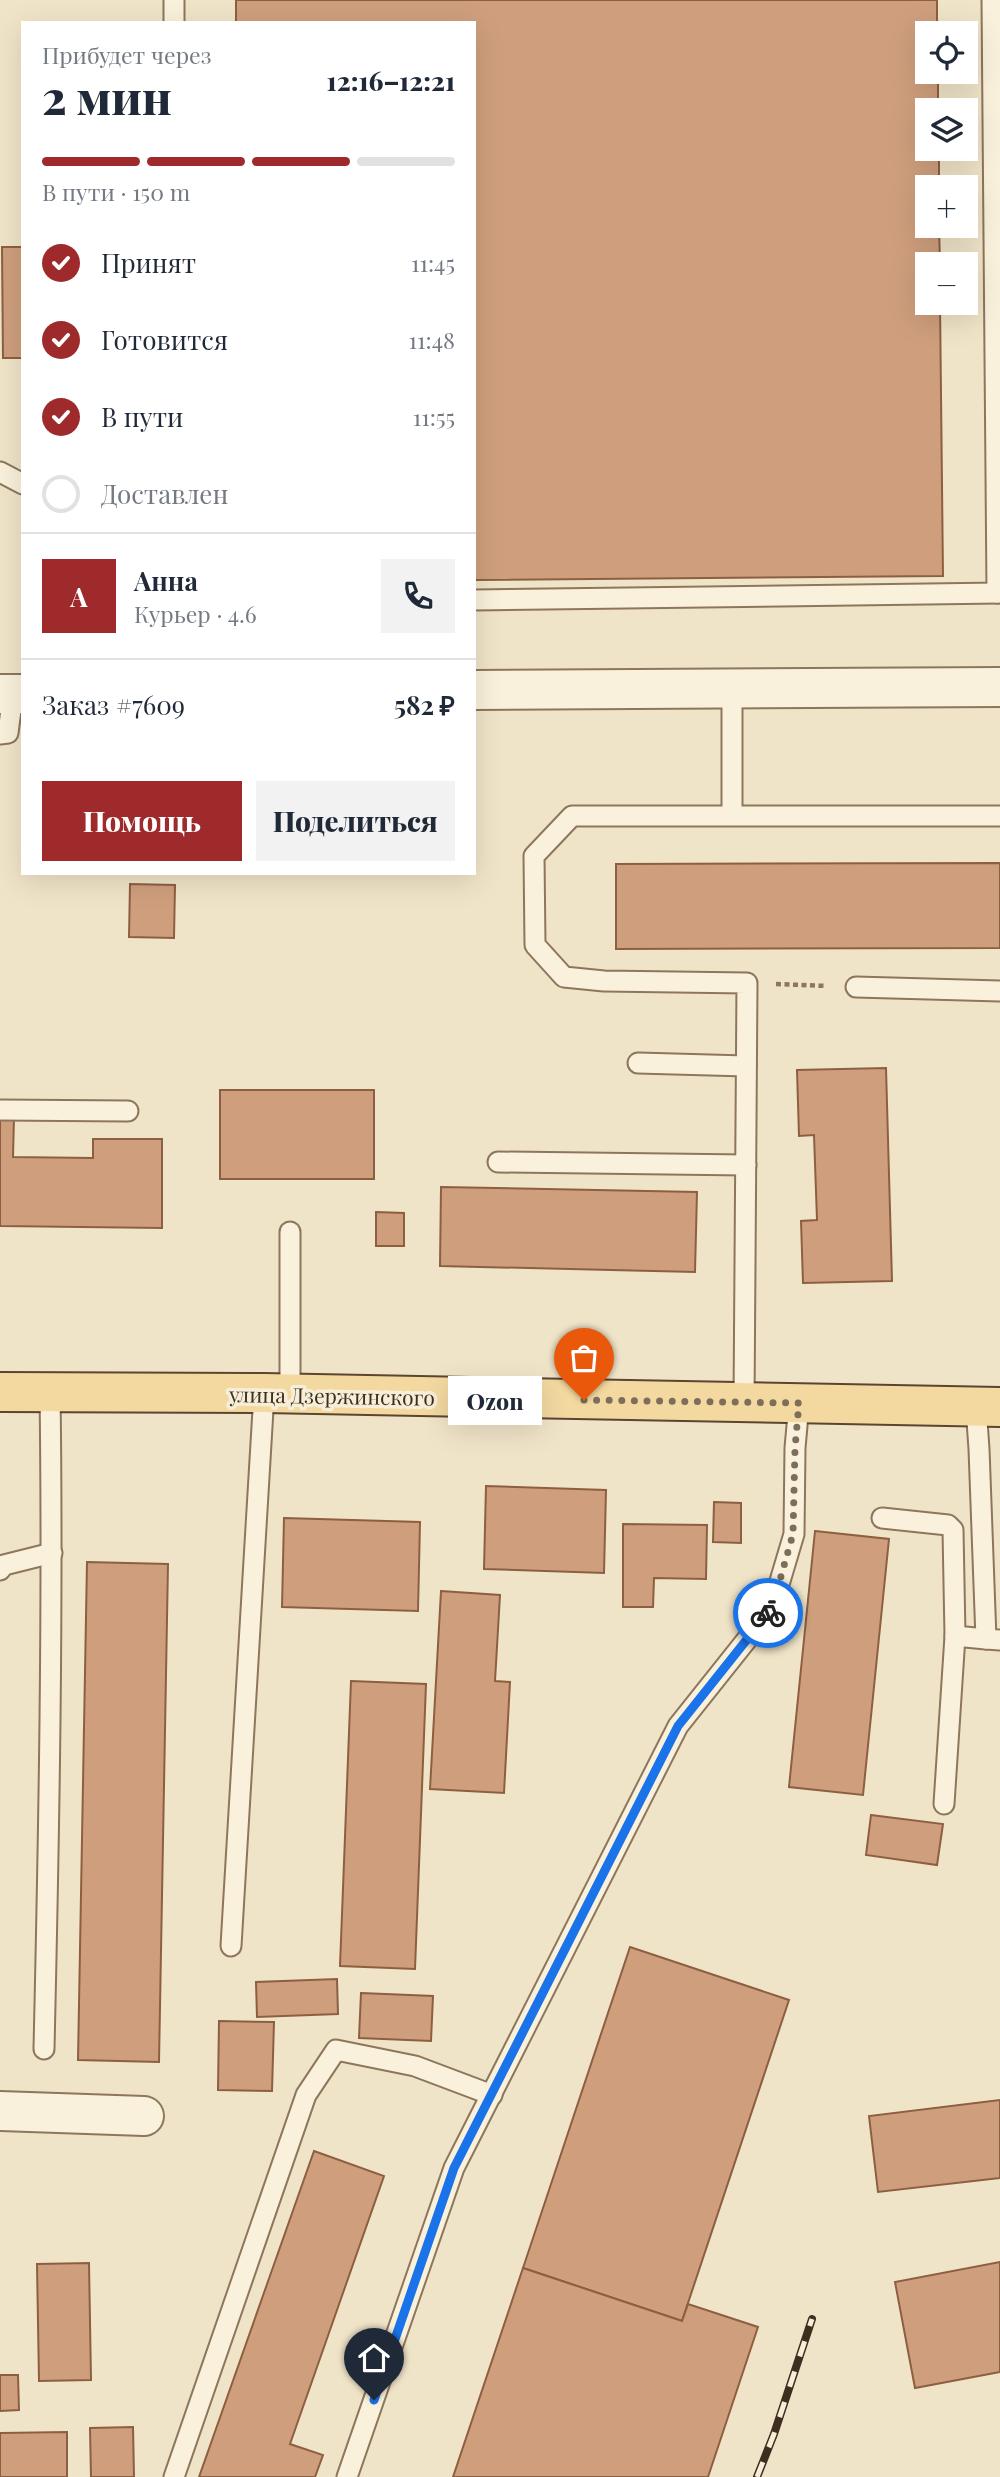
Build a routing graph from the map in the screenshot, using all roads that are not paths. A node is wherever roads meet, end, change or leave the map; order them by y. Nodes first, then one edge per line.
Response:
1 (174, 0) edge
2 (992, 0) edge
3 (174, 21) edge
4 (0, 472) edge
5 (21, 483) edge
6 (999, 593) edge
7 (476, 600) edge
8 (732, 687) junction
9 (1000, 687) edge
10 (476, 690) edge
11 (12, 694) edge
12 (0, 734) edge
13 (732, 814) junction
14 (1000, 816) edge
15 (856, 987) road end
16 (1000, 991) edge
17 (638, 1063) dead end
18 (746, 1066) junction
19 (0, 1110) edge
20 (128, 1111) dead end
21 (498, 1162) dead end
22 (746, 1165) junction
23 (290, 1232) dead end
24 (0, 1392) edge
25 (50, 1392) junction
26 (277, 1393) junction
27 (744, 1403) junction
28 (799, 1403) junction
29 (988, 1407) edge
30 (882, 1518) dead end
31 (52, 1553) junction
32 (0, 1570) edge
33 (955, 1636) junction
34 (993, 1639) edge
35 (944, 1804) dead end
36 (231, 1946) dead end
37 (44, 2049) dead end
38 (492, 2095) junction
39 (0, 2111) edge
40 (144, 2116) dead end
41 (174, 2477) edge
42 (347, 2477) edge

1 - 3 lane
2 - 6 lane
4 - 5 lane
6 - 7 lane
8 - 9 street
8 - 10 street
8 - 13 lane
11 - 12 lane
13 - 14 lane
13 - 18 lane
15 - 16 lane
17 - 18 lane
18 - 22 lane
19 - 20 lane
21 - 22 lane
22 - 27 lane
23 - 26 lane
24 - 25 main road, улица Дзержинского
25 - 26 main road, улица Дзержинского
25 - 31 lane
26 - 27 main road, улица Дзержинского
26 - 36 lane
27 - 28 main road, улица Дзержинского
28 - 29 main road, улица Дзержинского
28 - 38 lane
29 - 34 lane
30 - 33 lane
31 - 32 lane
31 - 37 lane
33 - 34 lane
33 - 35 lane
38 - 41 lane
38 - 42 lane
39 - 40 street

